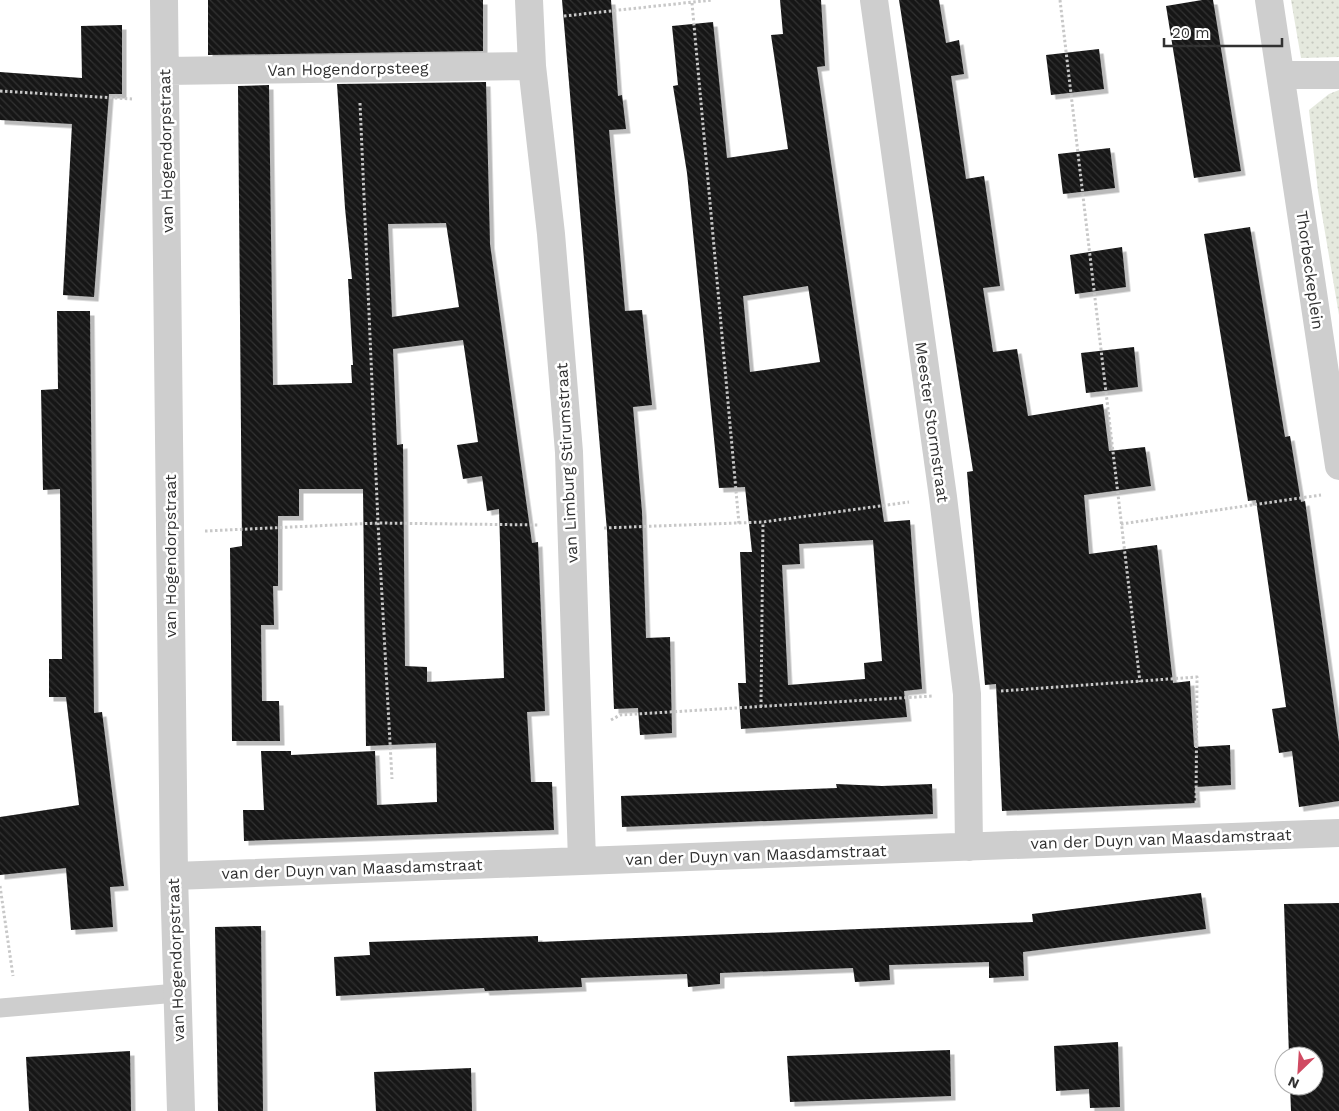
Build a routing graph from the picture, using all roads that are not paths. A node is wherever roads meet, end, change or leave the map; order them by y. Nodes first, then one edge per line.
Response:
1 (164, 0) edge
2 (874, 0) edge
3 (1269, 0) edge
4 (530, 12) edge
5 (532, 66) junction
6 (165, 71) junction
7 (1339, 74) edge
8 (1281, 75) junction
9 (1339, 466) edge
10 (1339, 833) edge
11 (969, 847) junction
12 (582, 861) junction
13 (174, 876) junction
14 (177, 993) junction
15 (9, 1007) edge
16 (180, 1111) edge

1 - 6 street, van Hogendorpstraat
2 - 11 street, Meester Stormstraat
3 - 8 street, Thorbeckeplein
4 - 5 street, van Limburg Stirumstraat
5 - 6 street, Van Hogendorpsteeg
5 - 12 street, van Limburg Stirumstraat
6 - 13 street, van Hogendorpstraat
7 - 8 street
8 - 9 street, Thorbeckeplein
10 - 11 street, van der Duyn van Maasdamstraat
11 - 12 street, van der Duyn van Maasdamstraat
12 - 13 street, van der Duyn van Maasdamstraat
13 - 14 street, van Hogendorpstraat
14 - 15 lane
14 - 16 street, van Hogendorpstraat

